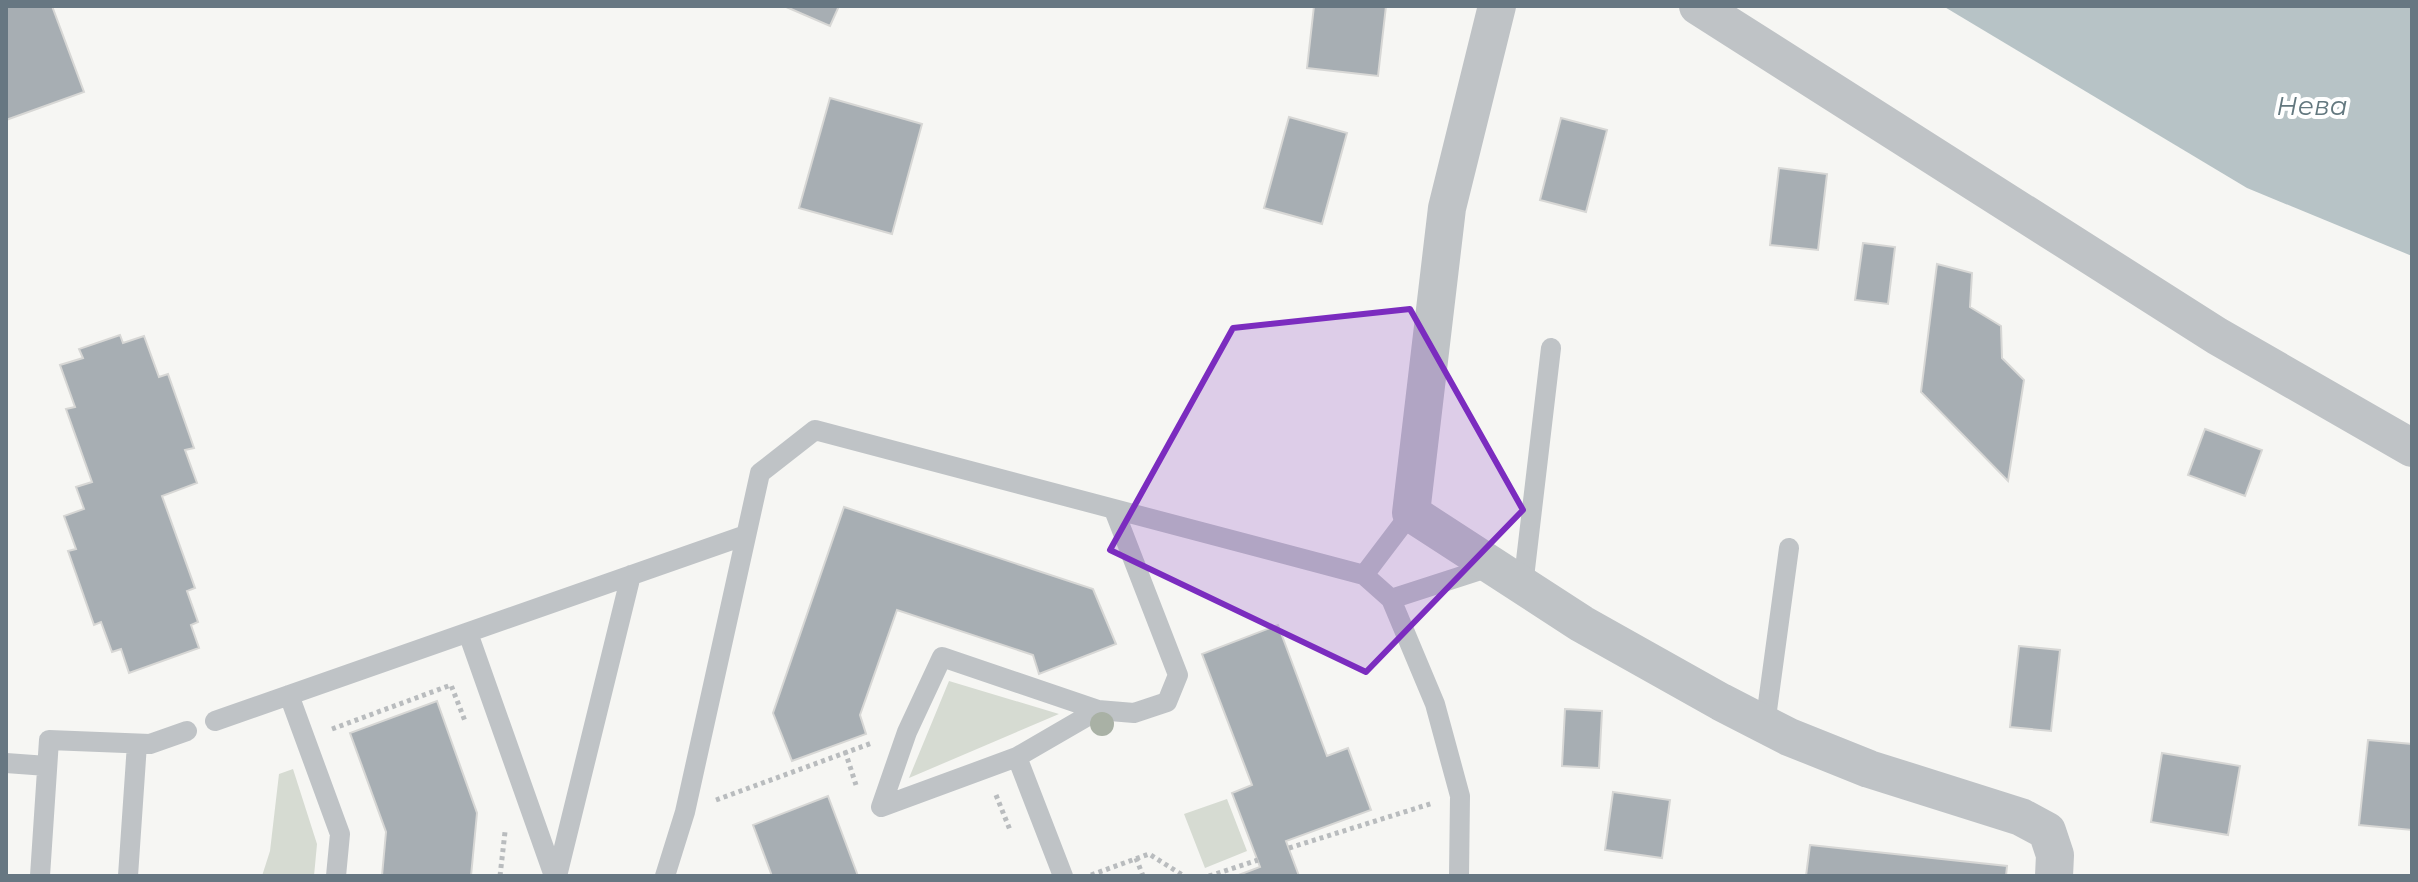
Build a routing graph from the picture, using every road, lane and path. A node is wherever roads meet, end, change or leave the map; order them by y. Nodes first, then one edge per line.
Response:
1 (1497, 6) edge
2 (1698, 6) edge
3 (1551, 348) dead end
4 (2412, 448) edge
5 (1114, 510) junction
6 (1411, 513) junction
7 (746, 535) junction
8 (1789, 548) dead end
9 (631, 575) junction
10 (1364, 575) junction
11 (1508, 576) junction
12 (1391, 599) junction
13 (468, 633) junction
14 (289, 695) junction
15 (1098, 710) junction
16 (215, 721) dead end
17 (1765, 725) junction
18 (467, 729) dead end
19 (187, 731) dead end
20 (326, 731) dead end
21 (137, 744) junction
22 (845, 751) dead end
23 (1017, 757) junction
24 (6, 763) edge
25 (47, 766) junction
26 (1460, 796) junction
27 (685, 812) junction
28 (505, 830) dead end
29 (1289, 848) dead end
30 (1136, 858) junction
31 (1258, 860) dead end
32 (40, 876) edge
33 (128, 876) edge
34 (336, 876) edge
35 (500, 876) edge
36 (555, 876) edge
37 (665, 876) edge
38 (1063, 876) edge
39 (1090, 876) edge
40 (1143, 876) edge
41 (1184, 876) edge
42 (1209, 876) edge
43 (1459, 876) edge
44 (2054, 876) edge

1 - 6 street
2 - 4 street
3 - 11 lane
5 - 7 lane
5 - 10 lane
5 - 15 lane
6 - 10 lane
6 - 11 street
7 - 9 lane
7 - 27 lane
8 - 17 lane
9 - 13 lane
9 - 36 lane
10 - 12 lane
11 - 12 lane
11 - 17 street
12 - 26 lane
13 - 14 lane
13 - 36 lane
14 - 16 lane
14 - 34 lane
15 - 23 lane
15 - 23 lane
17 - 44 street
18 - 20 path
19 - 21 lane
21 - 25 lane
21 - 33 lane
22 - 27 path
23 - 38 lane
24 - 25 lane
25 - 32 lane
26 - 29 path
26 - 43 lane
27 - 37 lane
28 - 35 path
30 - 39 path
30 - 40 path
30 - 41 path
31 - 42 path

